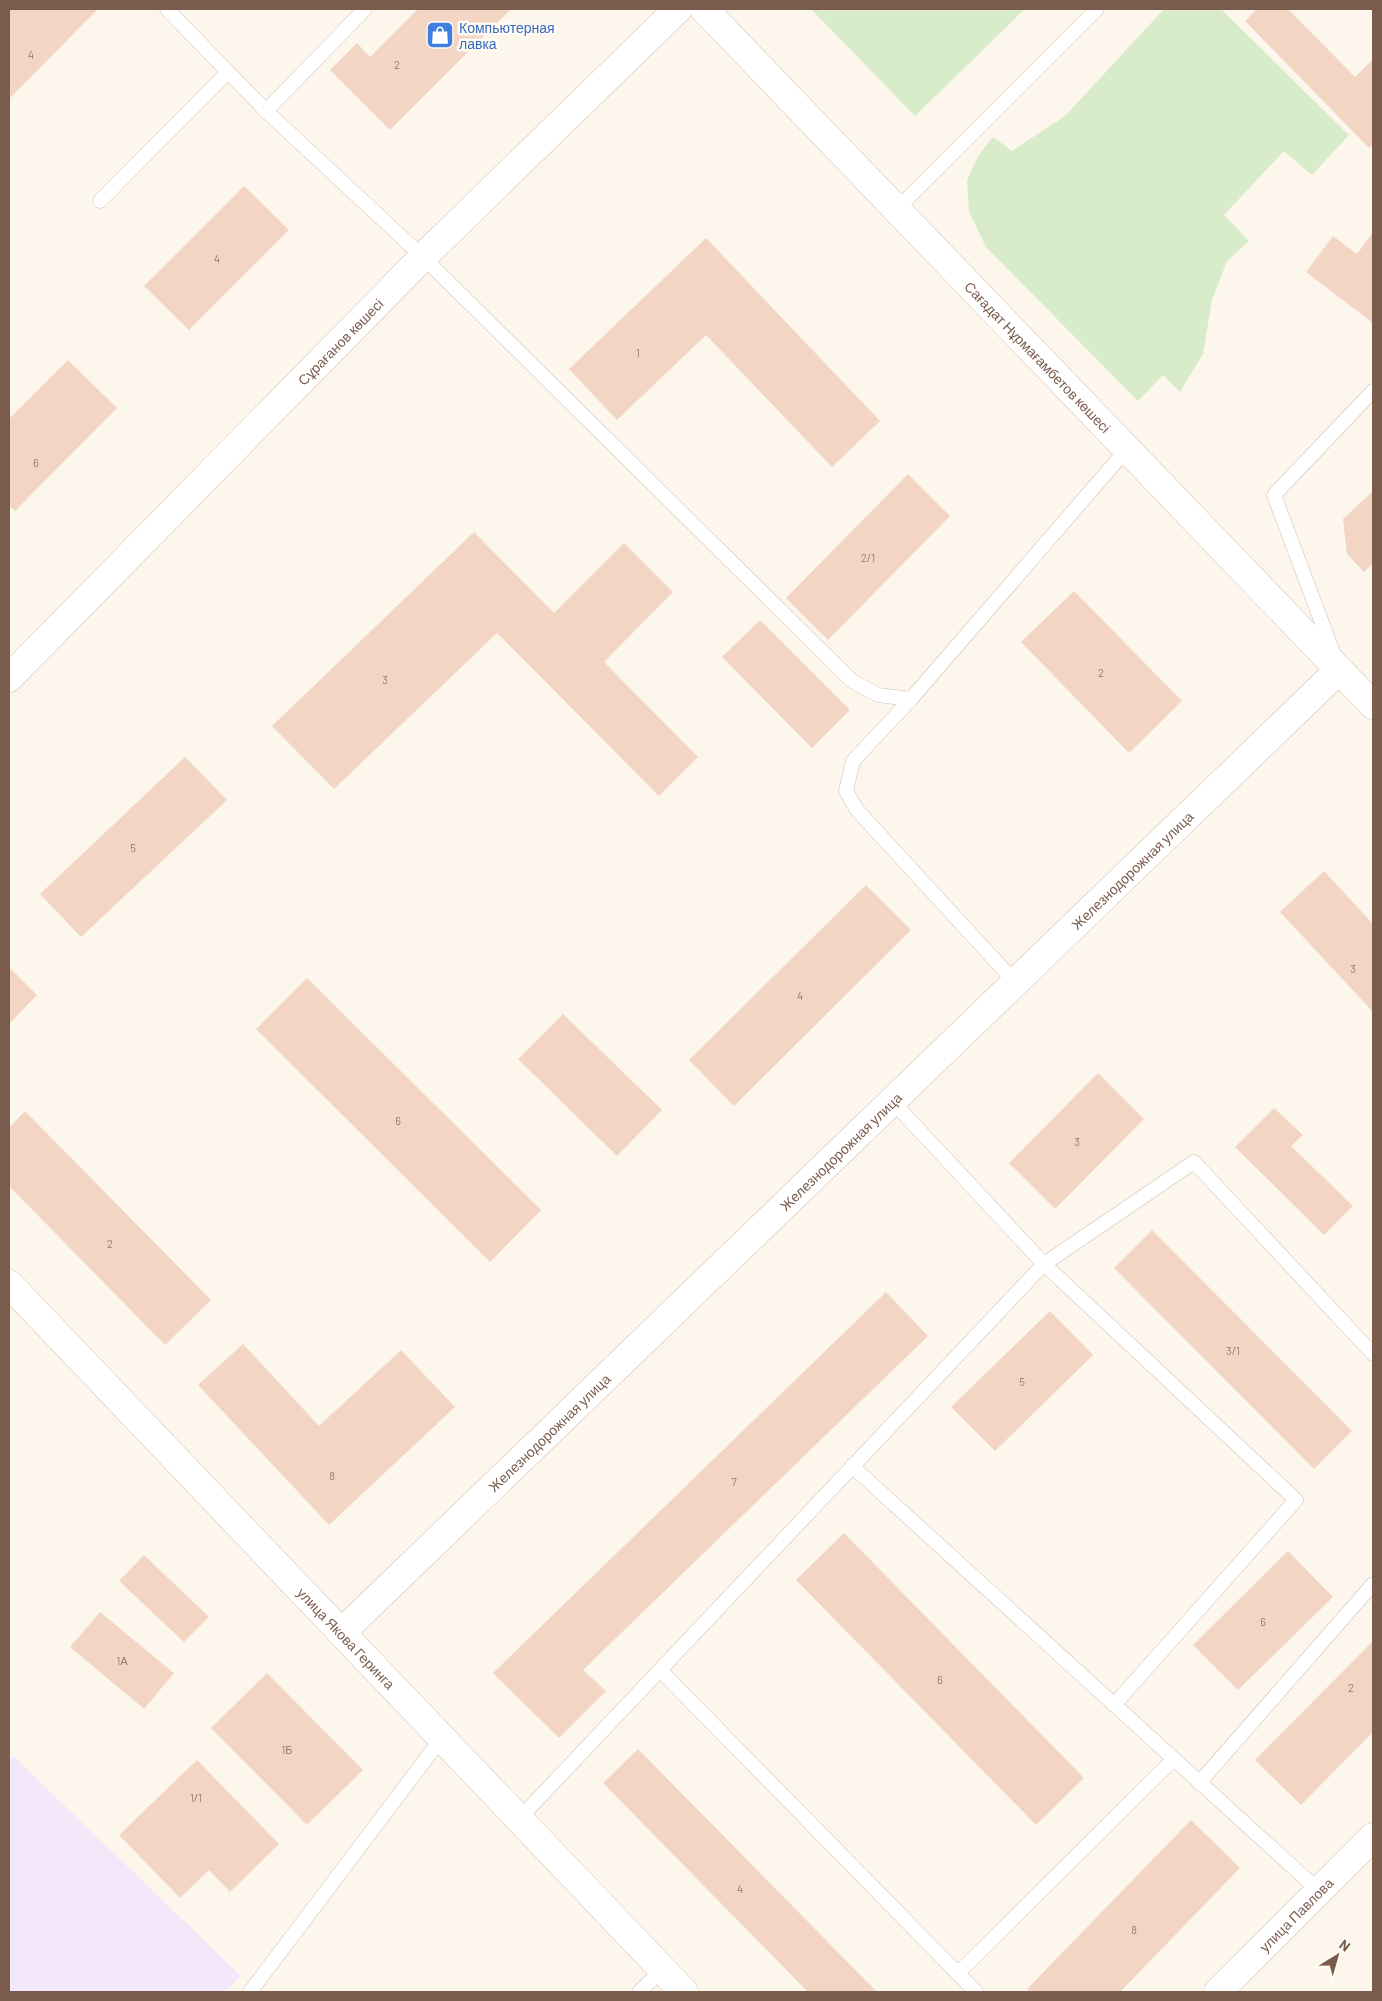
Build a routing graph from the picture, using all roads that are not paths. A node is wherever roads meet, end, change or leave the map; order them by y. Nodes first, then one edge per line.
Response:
1 (167, 9) edge
2 (365, 9) edge
3 (678, 9) edge
4 (704, 9) edge
5 (1097, 9) edge
6 (228, 72) junction
7 (266, 111) junction
8 (100, 201) dead end
9 (897, 209) junction
10 (423, 257) junction
11 (1373, 392) edge
12 (1127, 449) junction
13 (1339, 670) junction
14 (9, 678) edge
15 (911, 699) junction
16 (1373, 705) edge
17 (1015, 982) junction
18 (892, 1101) junction
19 (1044, 1264) junction
20 (9, 1284) edge
21 (1373, 1354) edge
22 (852, 1466) junction
23 (1373, 1584) edge
24 (341, 1633) junction
25 (660, 1670) junction
26 (1114, 1704) junction
27 (441, 1739) junction
28 (1174, 1759) junction
29 (1199, 1783) junction
30 (519, 1819) junction
31 (1373, 1837) edge
32 (1318, 1890) junction
33 (662, 1970) junction
34 (958, 1973) junction
35 (250, 1992) edge
36 (639, 1992) edge
37 (684, 1992) edge
38 (976, 1992) edge
39 (1218, 1992) edge

1 - 6 lane
2 - 7 lane
3 - 10 street, Сұрағанов көшесі
4 - 9 street, Сағадат Нұрмағамбетов көшесі
5 - 9 lane
6 - 7 lane
6 - 8 lane
7 - 10 lane
9 - 12 street, Сағадат Нұрмағамбетов көшесі
10 - 14 street, Сұрағанов көшесі
10 - 15 lane
11 - 13 lane
12 - 13 street, Сағадат Нұрмағамбетов көшесі
12 - 15 lane
13 - 16 street, Сағадат Нұрмағамбетов көшесі
13 - 17 street, Железнодорожная улица
15 - 17 lane
17 - 18 street, Железнодорожная улица
18 - 19 lane
18 - 24 street, Железнодорожная улица
19 - 21 lane
19 - 22 lane
19 - 26 lane
20 - 24 street, улица Якова Геринга
22 - 25 lane
22 - 26 lane
23 - 29 lane
24 - 27 street, улица Якова Геринга
25 - 30 lane
25 - 34 lane
26 - 28 lane
27 - 30 street, улица Якова Геринга
27 - 35 lane
28 - 29 lane
28 - 34 lane
29 - 32 lane
30 - 33 street, улица Якова Геринга
31 - 32 street, улица Павлова
32 - 39 street, улица Павлова
33 - 36 lane
33 - 37 street, улица Якова Геринга
34 - 38 lane

